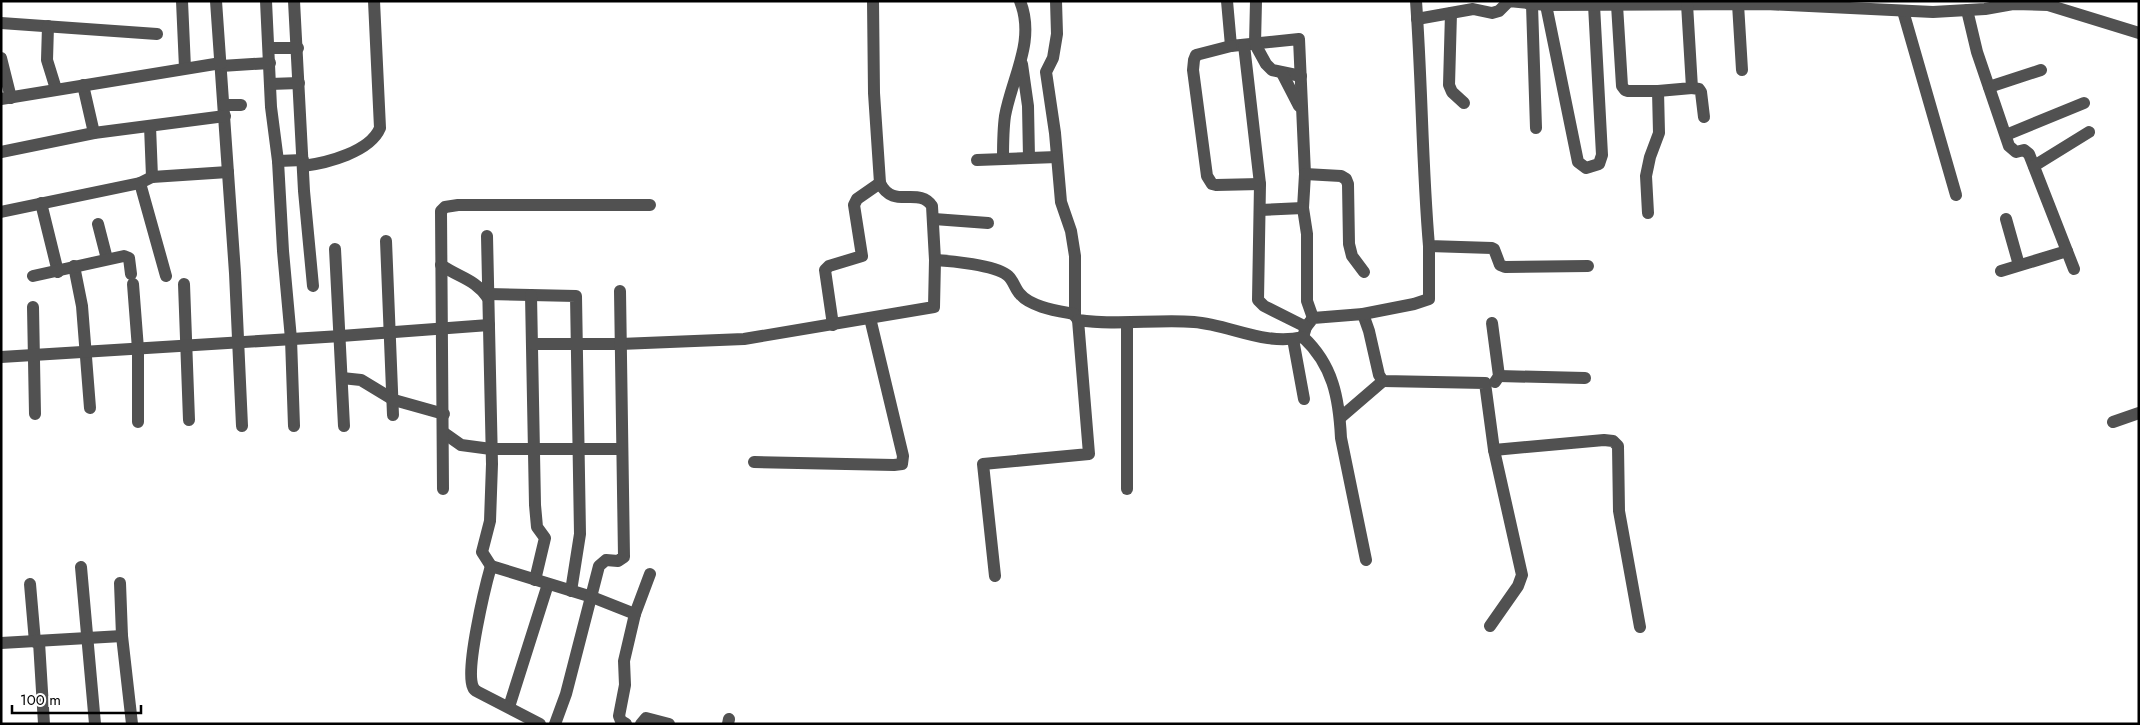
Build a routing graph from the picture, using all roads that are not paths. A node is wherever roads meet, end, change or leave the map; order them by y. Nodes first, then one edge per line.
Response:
1 (182, 1) edge
2 (216, 1) edge
3 (266, 1) edge
4 (294, 1) edge
5 (374, 1) edge
6 (873, 1) edge
7 (1020, 1) edge
8 (1056, 1) edge
9 (1227, 1) edge
10 (1256, 1) edge
11 (1416, 1) edge
12 (1509, 1) edge
13 (1661, 3) edge
14 (1770, 3) edge
15 (2015, 3) edge
16 (1687, 4) junction
17 (1738, 4) junction
18 (1825, 4) edge
19 (1532, 5) junction
20 (1546, 5) junction
21 (1594, 5) junction
22 (1617, 5) junction
23 (1859, 5) edge
24 (1966, 10) junction
25 (1903, 11) junction
26 (1451, 13) junction
27 (1418, 19) junction
28 (1, 23) edge
29 (48, 26) junction
30 (2139, 33) edge
31 (157, 34) dead end
32 (1249, 44) junction
33 (1231, 46) junction
34 (269, 48) junction
35 (298, 48) junction
36 (1, 58) edge
37 (1022, 61) junction
38 (270, 63) junction
39 (221, 65) junction
40 (185, 68) junction
41 (1742, 70) dead end
42 (2041, 70) dead end
43 (1282, 73) junction
44 (1300, 76) junction
45 (299, 83) junction
46 (270, 84) junction
47 (83, 85) junction
48 (1988, 87) junction
49 (1692, 88) junction
50 (56, 89) junction
51 (1658, 91) junction
52 (6, 98) edge
53 (1464, 103) dead end
54 (2084, 104) dead end
55 (241, 105) dead end
56 (1302, 110) junction
57 (224, 111) junction
58 (1704, 117) dead end
59 (150, 126) junction
60 (1536, 128) dead end
61 (2089, 132) dead end
62 (94, 133) junction
63 (2006, 135) junction
64 (1, 152) edge
65 (1057, 157) junction
66 (1029, 158) junction
67 (1003, 159) junction
68 (977, 160) dead end
69 (278, 161) junction
70 (303, 163) junction
71 (2034, 166) junction
72 (228, 172) junction
73 (1305, 174) junction
74 (146, 180) junction
75 (880, 182) junction
76 (1260, 184) junction
77 (1956, 195) dead end
78 (42, 203) junction
79 (650, 205) dead end
80 (1303, 208) junction
81 (1260, 210) junction
82 (1, 212) edge
83 (1648, 213) dead end
84 (934, 219) junction
85 (2006, 219) dead end
86 (988, 223) dead end
87 (98, 224) dead end
88 (488, 236) dead end
89 (386, 241) dead end
90 (1429, 246) junction
91 (335, 249) dead end
92 (2067, 251) junction
93 (107, 259) junction
94 (935, 260) junction
95 (441, 265) junction
96 (2019, 265) junction
97 (74, 266) junction
98 (1588, 266) dead end
99 (2074, 269) dead end
100 (2002, 271) dead end
101 (58, 272) junction
102 (1364, 272) dead end
103 (33, 276) dead end
104 (166, 276) dead end
105 (184, 284) dead end
106 (313, 286) dead end
107 (620, 291) dead end
108 (531, 295) junction
109 (488, 296) junction
110 (33, 307) dead end
111 (1364, 314) junction
112 (1076, 317) junction
113 (870, 318) junction
114 (1127, 323) junction
115 (1492, 323) dead end
116 (489, 325) junction
117 (833, 325) junction
118 (444, 328) junction
119 (1304, 330) junction
120 (391, 332) junction
121 (341, 336) junction
122 (291, 340) junction
123 (238, 343) junction
124 (532, 344) junction
125 (620, 344) junction
126 (577, 345) junction
127 (187, 346) junction
128 (138, 350) junction
129 (86, 353) junction
130 (34, 355) junction
131 (1, 357) edge
132 (1499, 376) junction
133 (342, 378) junction
134 (1585, 378) dead end
135 (1383, 381) junction
136 (1485, 383) junction
137 (1304, 399) dead end
138 (394, 400) junction
139 (90, 408) dead end
140 (2139, 413) edge
141 (35, 414) dead end
142 (444, 414) junction
143 (393, 415) dead end
144 (1340, 418) junction
145 (189, 420) dead end
146 (138, 422) dead end
147 (2113, 422) dead end
148 (242, 426) dead end
149 (294, 426) dead end
150 (344, 426) dead end
151 (444, 433) junction
152 (535, 449) junction
153 (578, 449) junction
154 (491, 450) junction
155 (621, 450) junction
156 (1494, 450) junction
157 (754, 462) dead end
158 (444, 489) dead end
159 (1127, 489) dead end
160 (1366, 560) dead end
161 (490, 566) junction
162 (81, 567) dead end
163 (650, 574) dead end
164 (996, 576) dead end
165 (535, 580) junction
166 (120, 583) dead end
167 (30, 584) dead end
168 (548, 584) junction
169 (571, 591) junction
170 (592, 597) junction
171 (635, 614) junction
172 (1490, 626) dead end
173 (1640, 627) dead end
174 (122, 636) junction
175 (88, 638) junction
176 (37, 642) junction
177 (1, 643) edge
178 (509, 707) junction
179 (44, 724) edge
180 (95, 724) edge
181 (132, 724) edge
182 (540, 724) edge
183 (555, 724) edge
184 (626, 724) edge
185 (641, 724) edge
186 (669, 724) edge

1 - 40 street
2 - 39 street
3 - 34 street
4 - 35 street
5 - 70 street
6 - 75 street
7 - 37 street
8 - 65 street
9 - 33 street
10 - 32 street
11 - 27 street
12 - 19 street
12 - 26 street
13 - 16 street
13 - 22 street
14 - 17 street
14 - 18 street
15 - 24 street
15 - 30 street
16 - 17 street
16 - 49 street
17 - 41 street
18 - 23 street
19 - 20 street
19 - 60 street
20 - 21 street
20 - 21 street
21 - 22 street
22 - 51 street
23 - 25 street
24 - 25 street
24 - 48 street
25 - 77 street
26 - 27 street
26 - 53 street
27 - 90 street
28 - 29 street
29 - 31 street
29 - 50 street
32 - 33 street
32 - 43 street
32 - 44 street
32 - 76 street
33 - 76 street
34 - 35 street
34 - 38 street
35 - 45 street
36 - 52 street
37 - 66 street
37 - 67 street
38 - 39 street
38 - 46 street
39 - 40 street
39 - 57 street
40 - 47 street
42 - 48 street
43 - 44 street
43 - 56 street
44 - 56 street
45 - 46 street
45 - 70 street
46 - 69 street
47 - 50 street
47 - 62 street
48 - 63 street
49 - 51 street
49 - 58 street
50 - 52 street
51 - 83 street
54 - 63 street
55 - 57 street
56 - 73 street
57 - 59 street
57 - 72 street
59 - 62 street
59 - 74 street
61 - 71 street
62 - 64 street
63 - 71 street
65 - 66 street
65 - 112 street
66 - 67 street
67 - 68 street
69 - 70 street
69 - 122 street
70 - 106 street
71 - 92 street
72 - 74 street
72 - 123 street
73 - 80 street
73 - 102 street
74 - 78 street
74 - 104 street
75 - 84 street
75 - 117 street
76 - 81 street
78 - 82 street
78 - 101 street
79 - 95 street
80 - 81 street
80 - 119 street
81 - 119 street
84 - 86 street
84 - 94 street
85 - 96 street
87 - 93 street
88 - 109 street
89 - 120 street
90 - 98 street
90 - 111 street
91 - 121 street
92 - 96 street
92 - 99 street
93 - 97 street
93 - 128 street
94 - 112 street
94 - 113 street
95 - 109 street
95 - 118 street
96 - 100 street
97 - 101 street
97 - 129 street
101 - 103 street
105 - 127 street
107 - 125 street
108 - 109 street
108 - 124 street
108 - 126 street
109 - 116 street
110 - 130 street
111 - 119 street
111 - 135 street
112 - 114 street
112 - 164 street
113 - 117 street
113 - 157 street
114 - 119 street
114 - 159 street
115 - 132 street
116 - 118 street
116 - 154 street
117 - 125 street
118 - 120 street
118 - 142 street
119 - 137 street
119 - 144 street
120 - 121 street
120 - 138 street
121 - 122 street
121 - 133 street
122 - 123 street
122 - 149 street
123 - 127 street
123 - 148 street
124 - 126 street
124 - 152 street
125 - 126 street
125 - 155 street
126 - 153 street
127 - 128 street
127 - 145 street
128 - 129 street
128 - 146 street
129 - 130 street
129 - 139 street
130 - 131 street
130 - 141 street
132 - 134 street
132 - 136 street
133 - 138 street
133 - 150 street
135 - 136 street
135 - 144 street
136 - 156 street
138 - 142 street
138 - 143 street
140 - 147 street
142 - 151 street
144 - 160 street
151 - 154 street
151 - 158 street
152 - 153 street
152 - 154 street
152 - 165 street
153 - 155 street
153 - 169 street
154 - 161 street
155 - 170 street
156 - 172 street
156 - 173 street
161 - 165 street
161 - 178 street
162 - 175 street
163 - 171 street
165 - 168 street
166 - 174 street
167 - 176 street
168 - 169 street
168 - 178 street
169 - 170 street
170 - 171 street
170 - 183 street
171 - 184 street
174 - 175 street
174 - 181 street
175 - 176 street
175 - 180 street
176 - 177 street
176 - 179 street
178 - 182 street
185 - 186 street

